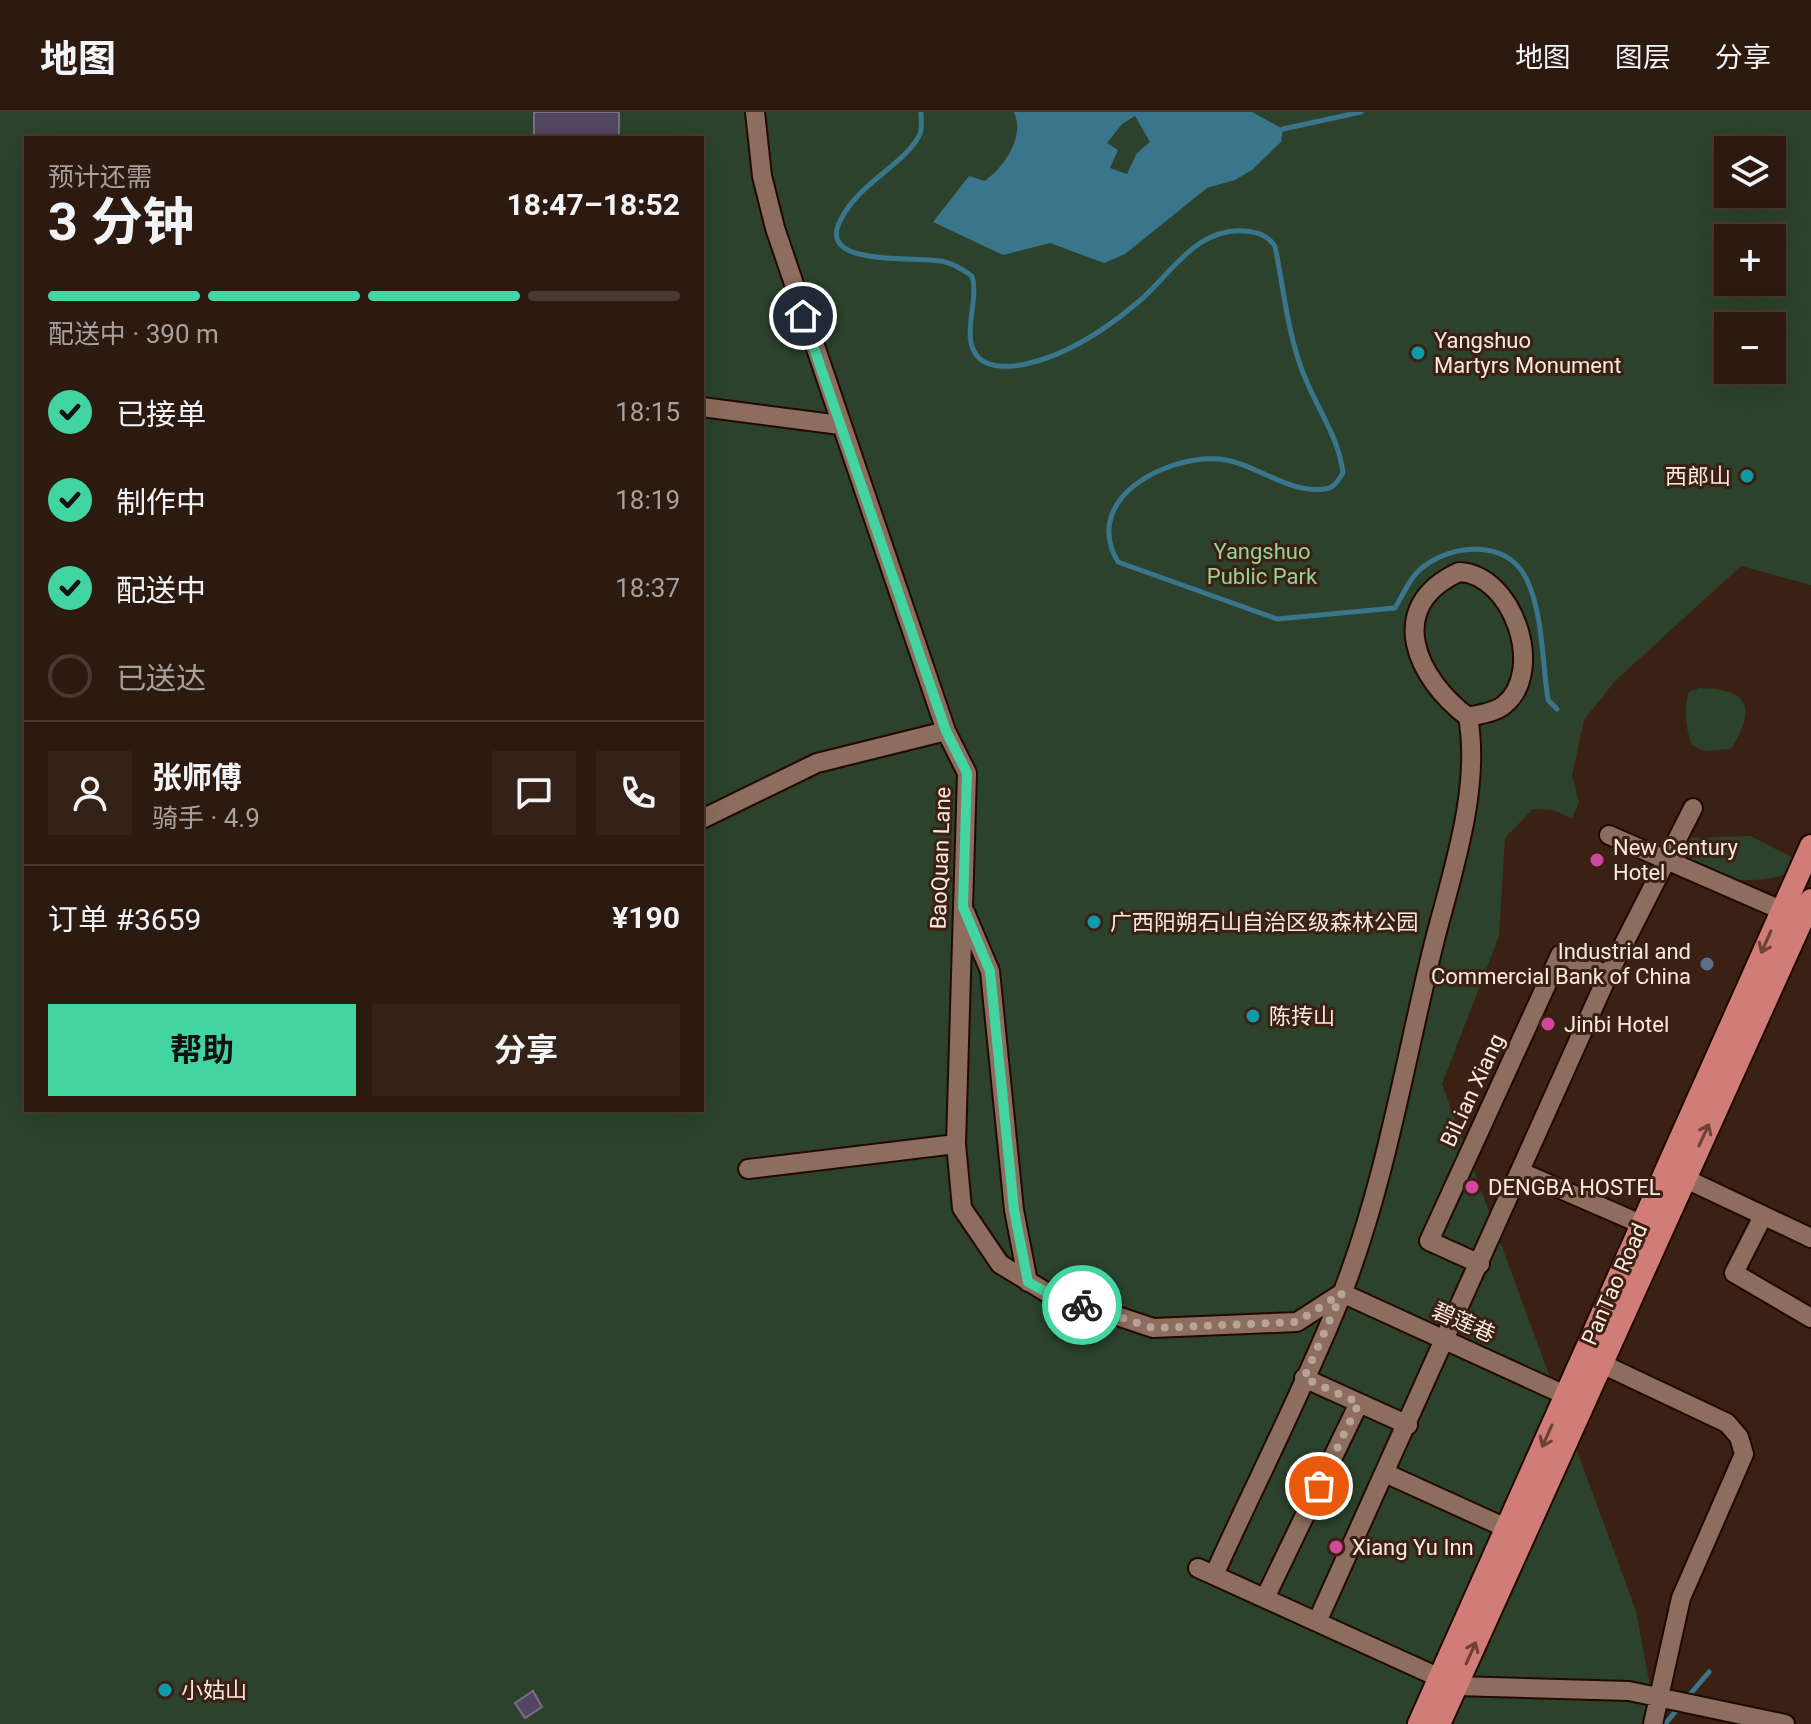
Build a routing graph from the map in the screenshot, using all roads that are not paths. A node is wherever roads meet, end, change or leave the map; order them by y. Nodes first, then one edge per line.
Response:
1 (755, 112) edge
2 (704, 407) edge
3 (840, 425) junction
4 (1468, 717) junction
5 (946, 731) junction
6 (1693, 808) dead end
7 (704, 818) edge
8 (1609, 835) dead end
9 (1811, 846) edge
10 (1665, 859) junction
11 (963, 907) junction
12 (1781, 910) junction
13 (1808, 915) edge
14 (1608, 975) junction
15 (956, 1144) junction
16 (748, 1169) dead end
17 (1521, 1172) junction
18 (1684, 1178) junction
19 (1763, 1216) junction
20 (1641, 1224) junction
21 (1811, 1238) edge
22 (1480, 1264) junction
23 (1028, 1282) junction
24 (1342, 1293) junction
25 (1811, 1318) edge
26 (1447, 1340) junction
27 (1600, 1363) junction
28 (1304, 1378) junction
29 (1565, 1395) junction
30 (1359, 1403) junction
31 (1408, 1425) junction
32 (1385, 1473) junction
33 (1506, 1528) junction
34 (1265, 1598) junction
35 (1317, 1622) junction
36 (1448, 1682) junction
37 (1665, 1699) junction
38 (1419, 1724) edge
39 (1439, 1724) edge
40 (1653, 1724) edge
41 (1785, 1724) edge

1 - 3 street, BaoQuan Lane
2 - 3 street
3 - 5 street, BaoQuan Lane
4 - 4 street
4 - 24 street
5 - 7 street
5 - 11 street, BaoQuan Lane
6 - 10 street
8 - 10 street
9 - 12 main road, PanTao Road
10 - 12 street
10 - 14 street
11 - 15 street, BaoQuan Lane
11 - 23 street
12 -> 20 main road, PanTao Road
18 -> 13 main road, PanTao Road
14 - 17 street
14 - 22 street, BiLian Xiang
15 - 16 street
15 - 23 street, BaoQuan Lane
17 - 20 street
17 - 22 street
18 - 19 street
18 - 27 main road, PanTao Road
19 - 21 street
19 - 25 street
20 - 29 main road, PanTao Road
22 - 26 street
23 - 24 street, BaoQuan Lane
24 - 26 street, 碧莲巷
24 - 28 street
26 - 29 street, 碧莲巷
26 - 31 street
36 -> 27 main road, PanTao Road
27 - 37 street
28 - 30 street
28 - 34 street
29 -> 33 main road, PanTao Road
30 - 31 street
30 - 34 street
31 - 32 street
32 - 33 street
32 - 35 street
33 - 36 main road, PanTao Road
34 - 35 street
35 - 36 street
36 - 37 street
36 - 38 main road, PanTao Road
36 - 39 main road, PanTao Road
37 - 40 street
37 - 41 street

